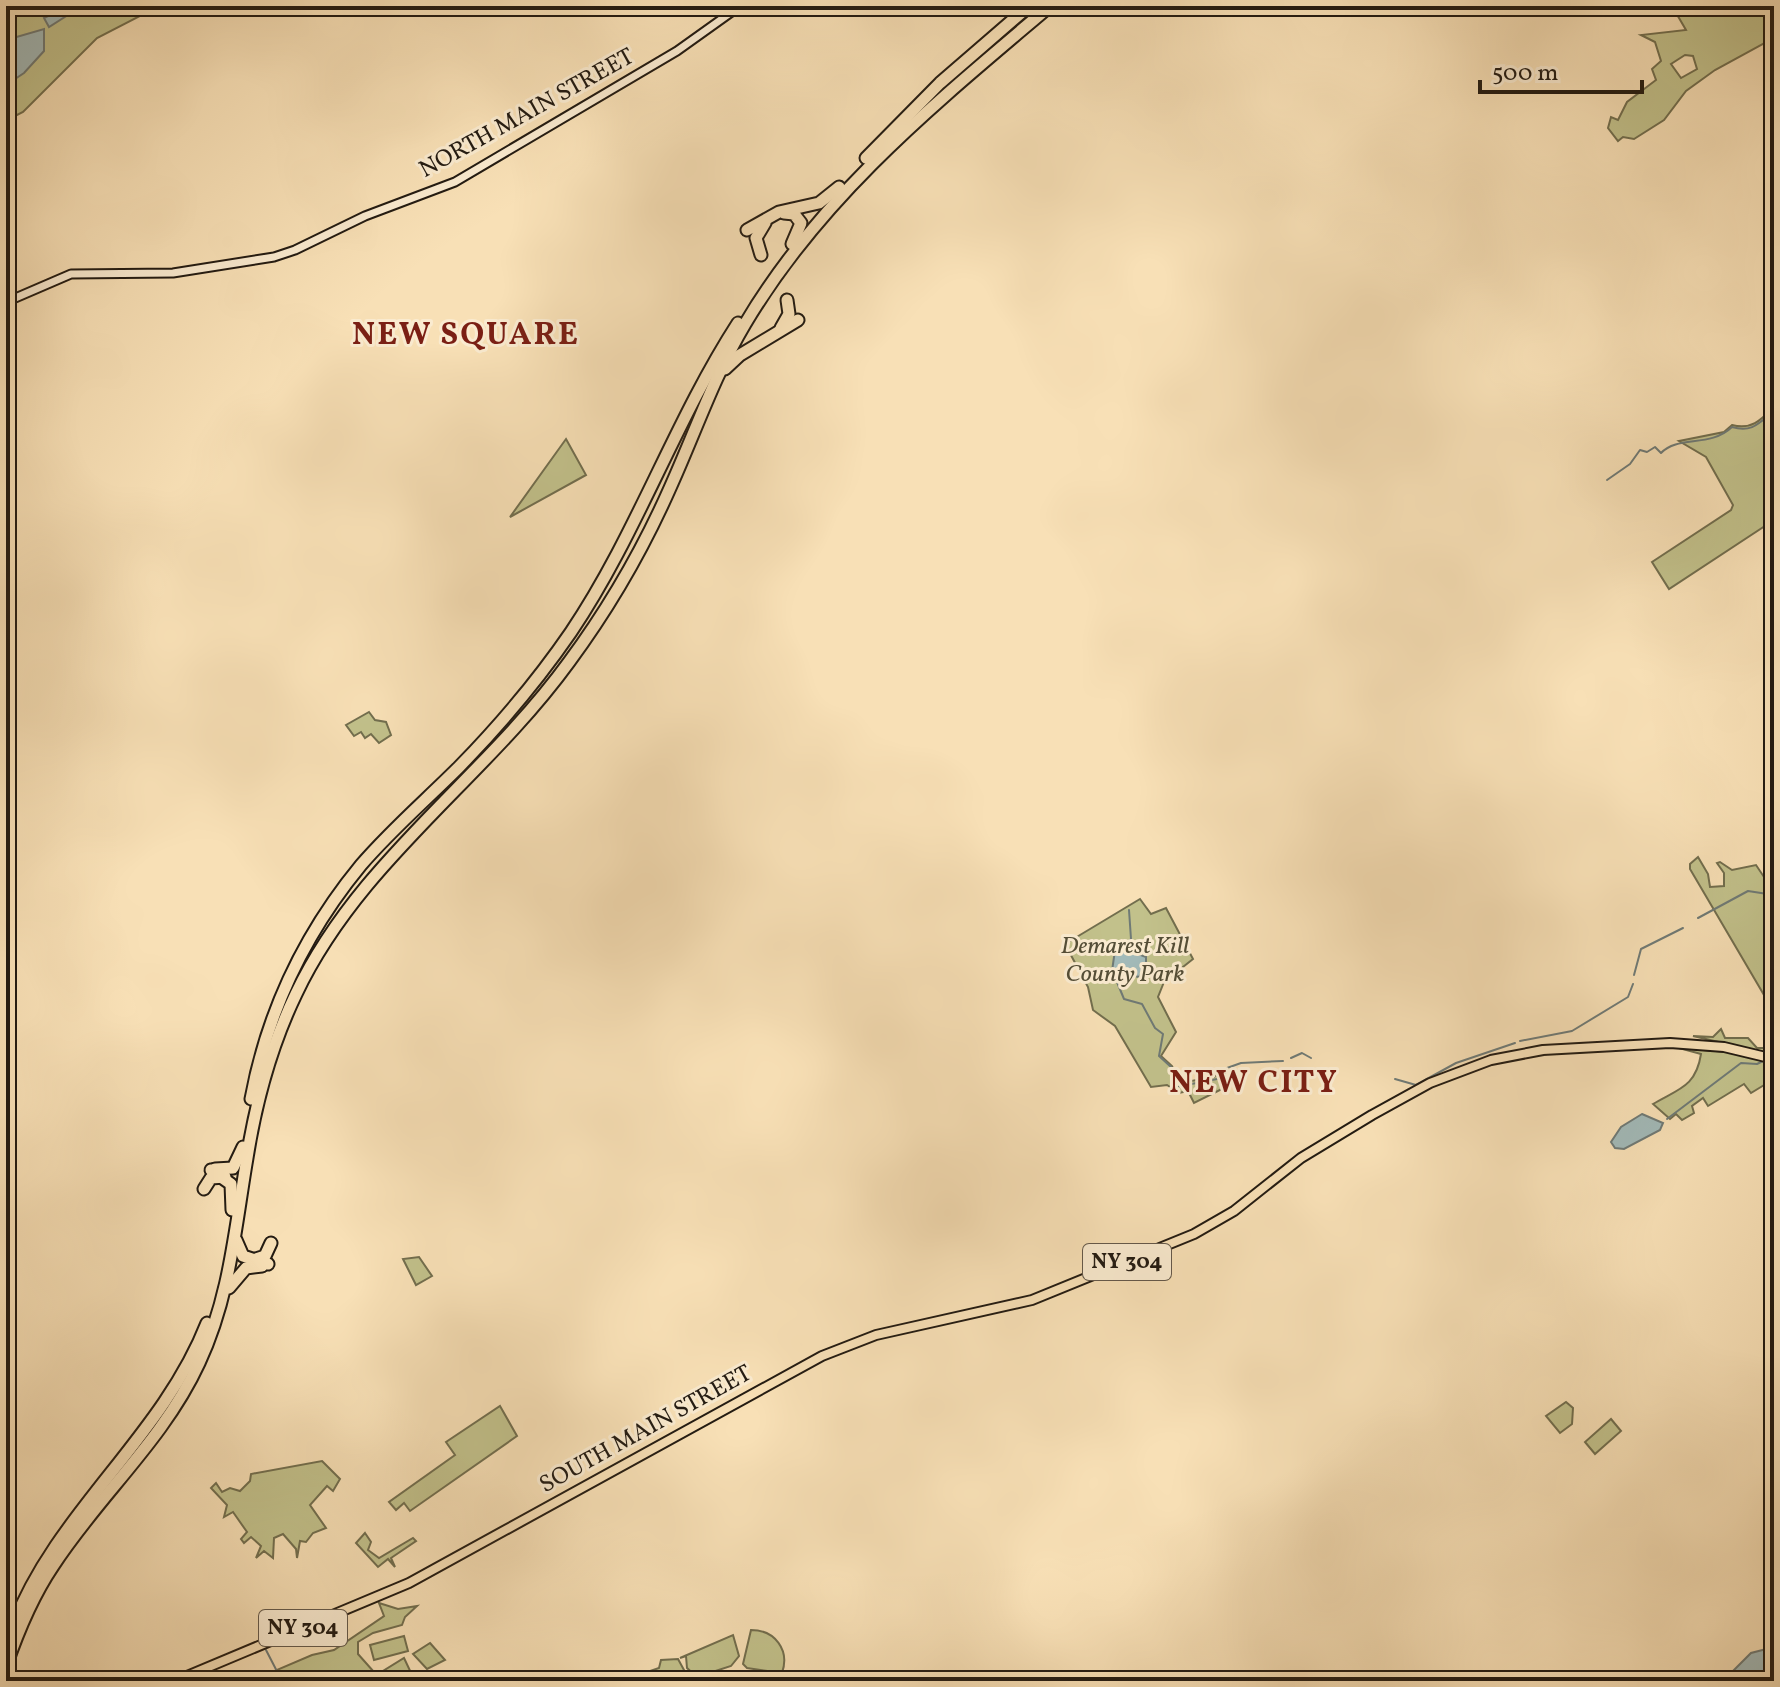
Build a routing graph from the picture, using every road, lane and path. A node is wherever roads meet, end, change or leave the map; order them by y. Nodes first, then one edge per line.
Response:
1 (740, 6) edge
2 (1029, 6) edge
3 (1050, 6) edge
4 (850, 175) junction
5 (766, 221) junction
6 (761, 255) dead end
7 (778, 267) junction
8 (769, 282) junction
9 (787, 300) dead end
10 (759, 301) junction
11 (6, 302) edge
12 (781, 328) junction
13 (707, 400) junction
14 (1771, 1058) edge
15 (248, 1123) junction
16 (225, 1177) junction
17 (204, 1189) dead end
18 (238, 1214) junction
19 (230, 1236) junction
20 (271, 1243) dead end
21 (252, 1260) junction
22 (222, 1303) junction
23 (6, 1646) edge
24 (6, 1666) edge
25 (175, 1681) edge

1 - 11 main road, NORTH MAIN STREET
2 - 4 highway
3 - 7 highway
4 - 5 highway
4 - 7 highway
5 - 6 highway
5 - 7 highway
7 - 8 highway
8 - 10 highway
8 - 15 highway
9 - 12 highway
10 - 12 highway
10 - 13 highway
12 - 13 highway
13 - 18 highway
14 - 25 main road, SOUTH MAIN STREET / NY 304
15 - 16 highway
15 - 19 highway
16 - 17 highway
16 - 19 highway
18 - 21 highway
18 - 22 highway
19 - 23 highway
20 - 21 highway
21 - 22 highway
22 - 24 highway

